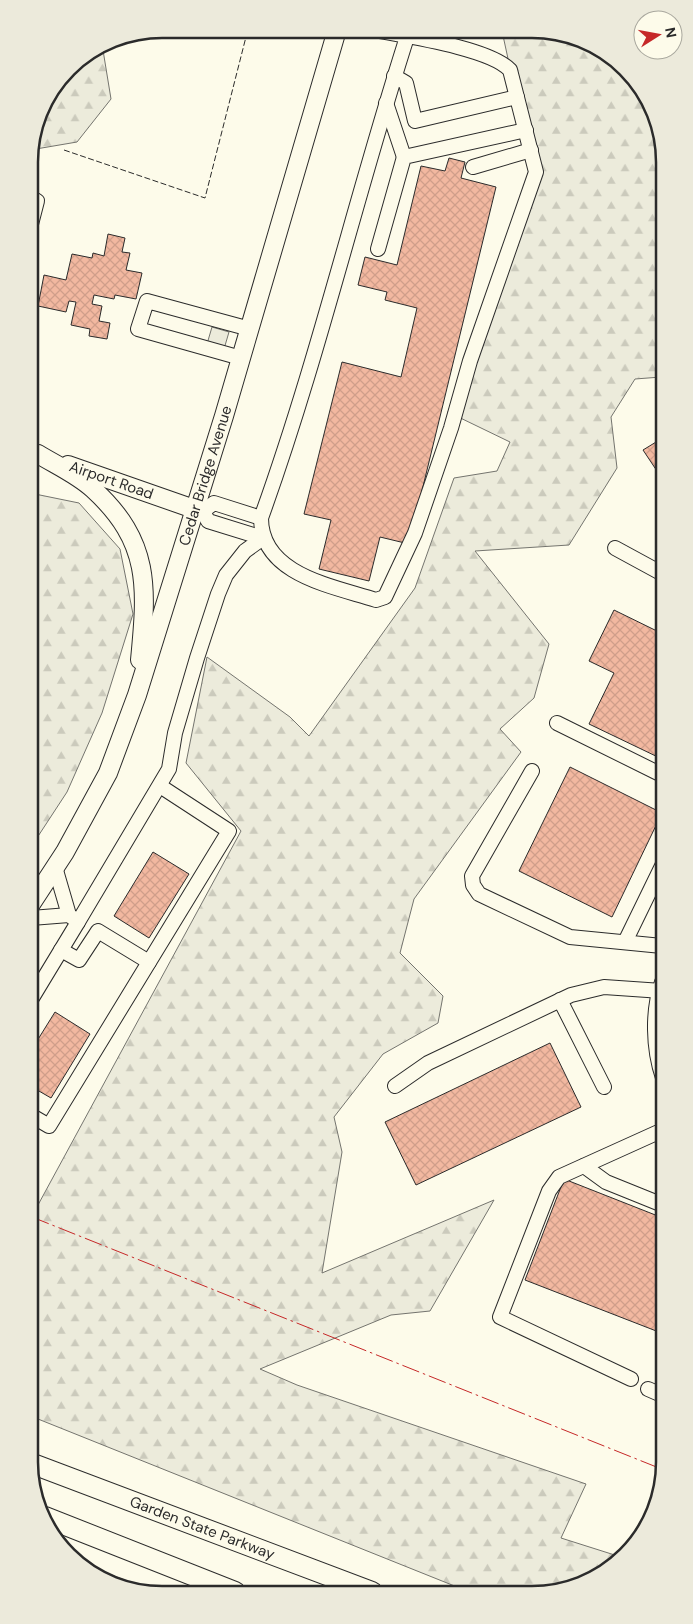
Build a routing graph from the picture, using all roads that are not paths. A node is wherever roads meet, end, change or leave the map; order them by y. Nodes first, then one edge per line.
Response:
1 (335, 38) edge
2 (405, 38) edge
3 (414, 38) edge
4 (394, 76) junction
5 (517, 96) junction
6 (386, 103) junction
7 (526, 130) junction
8 (531, 150) junction
9 (404, 157) junction
10 (473, 167) dead end
11 (378, 249) dead end
12 (250, 329) junction
13 (241, 358) junction
14 (38, 454) edge
15 (38, 455) edge
16 (199, 510) junction
17 (261, 518) junction
18 (264, 538) junction
19 (615, 548) dead end
20 (656, 571) edge
21 (137, 695) junction
22 (557, 723) dead end
23 (532, 771) dead end
24 (656, 773) edge
25 (160, 786) junction
26 (55, 867) junction
27 (655, 879) edge
28 (38, 893) edge
29 (38, 918) edge
30 (73, 918) junction
31 (625, 942) junction
32 (655, 945) edge
33 (61, 950) junction
34 (149, 962) junction
35 (655, 987) edge
36 (38, 988) edge
37 (560, 1000) junction
38 (395, 1086) dead end
39 (604, 1087) dead end
40 (38, 1120) edge
41 (655, 1133) edge
42 (584, 1166) junction
43 (655, 1202) edge
44 (631, 1379) dead end
45 (648, 1389) dead end
46 (655, 1392) edge
47 (38, 1466) edge
48 (51, 1520) edge
49 (222, 1587) edge
50 (359, 1587) edge

1 - 12 main road, Cedar Bridge Avenue
2 - 4 street
3 - 5 street
4 - 5 street
4 - 6 street
5 - 7 street
6 - 9 street
6 - 17 street
7 - 8 street
7 - 9 street
8 - 10 street
8 - 18 street
9 - 11 street
12 - 13 main road, Cedar Bridge Avenue
12 - 13 street
13 - 16 main road, Cedar Bridge Avenue
14 - 16 main road, Airport Road
15 - 21 main road
16 - 17 street
16 - 18 street
16 - 21 main road, Cedar Bridge Avenue
17 - 18 street
18 - 25 street
19 - 20 street
21 - 26 main road, Cedar Bridge Avenue
22 - 24 street
23 - 31 street
25 - 30 street
25 - 34 street
26 - 28 main road, Cedar Bridge Avenue
26 - 30 street
27 - 31 street
29 - 30 street
30 - 33 street
31 - 32 street
33 - 34 street
33 - 36 street
34 - 40 street
35 - 37 street
37 - 38 street
37 - 39 street
41 - 42 street
42 - 43 street
42 - 44 street
45 - 46 street
47 - 50 highway, Garden State Parkway
48 - 49 highway

